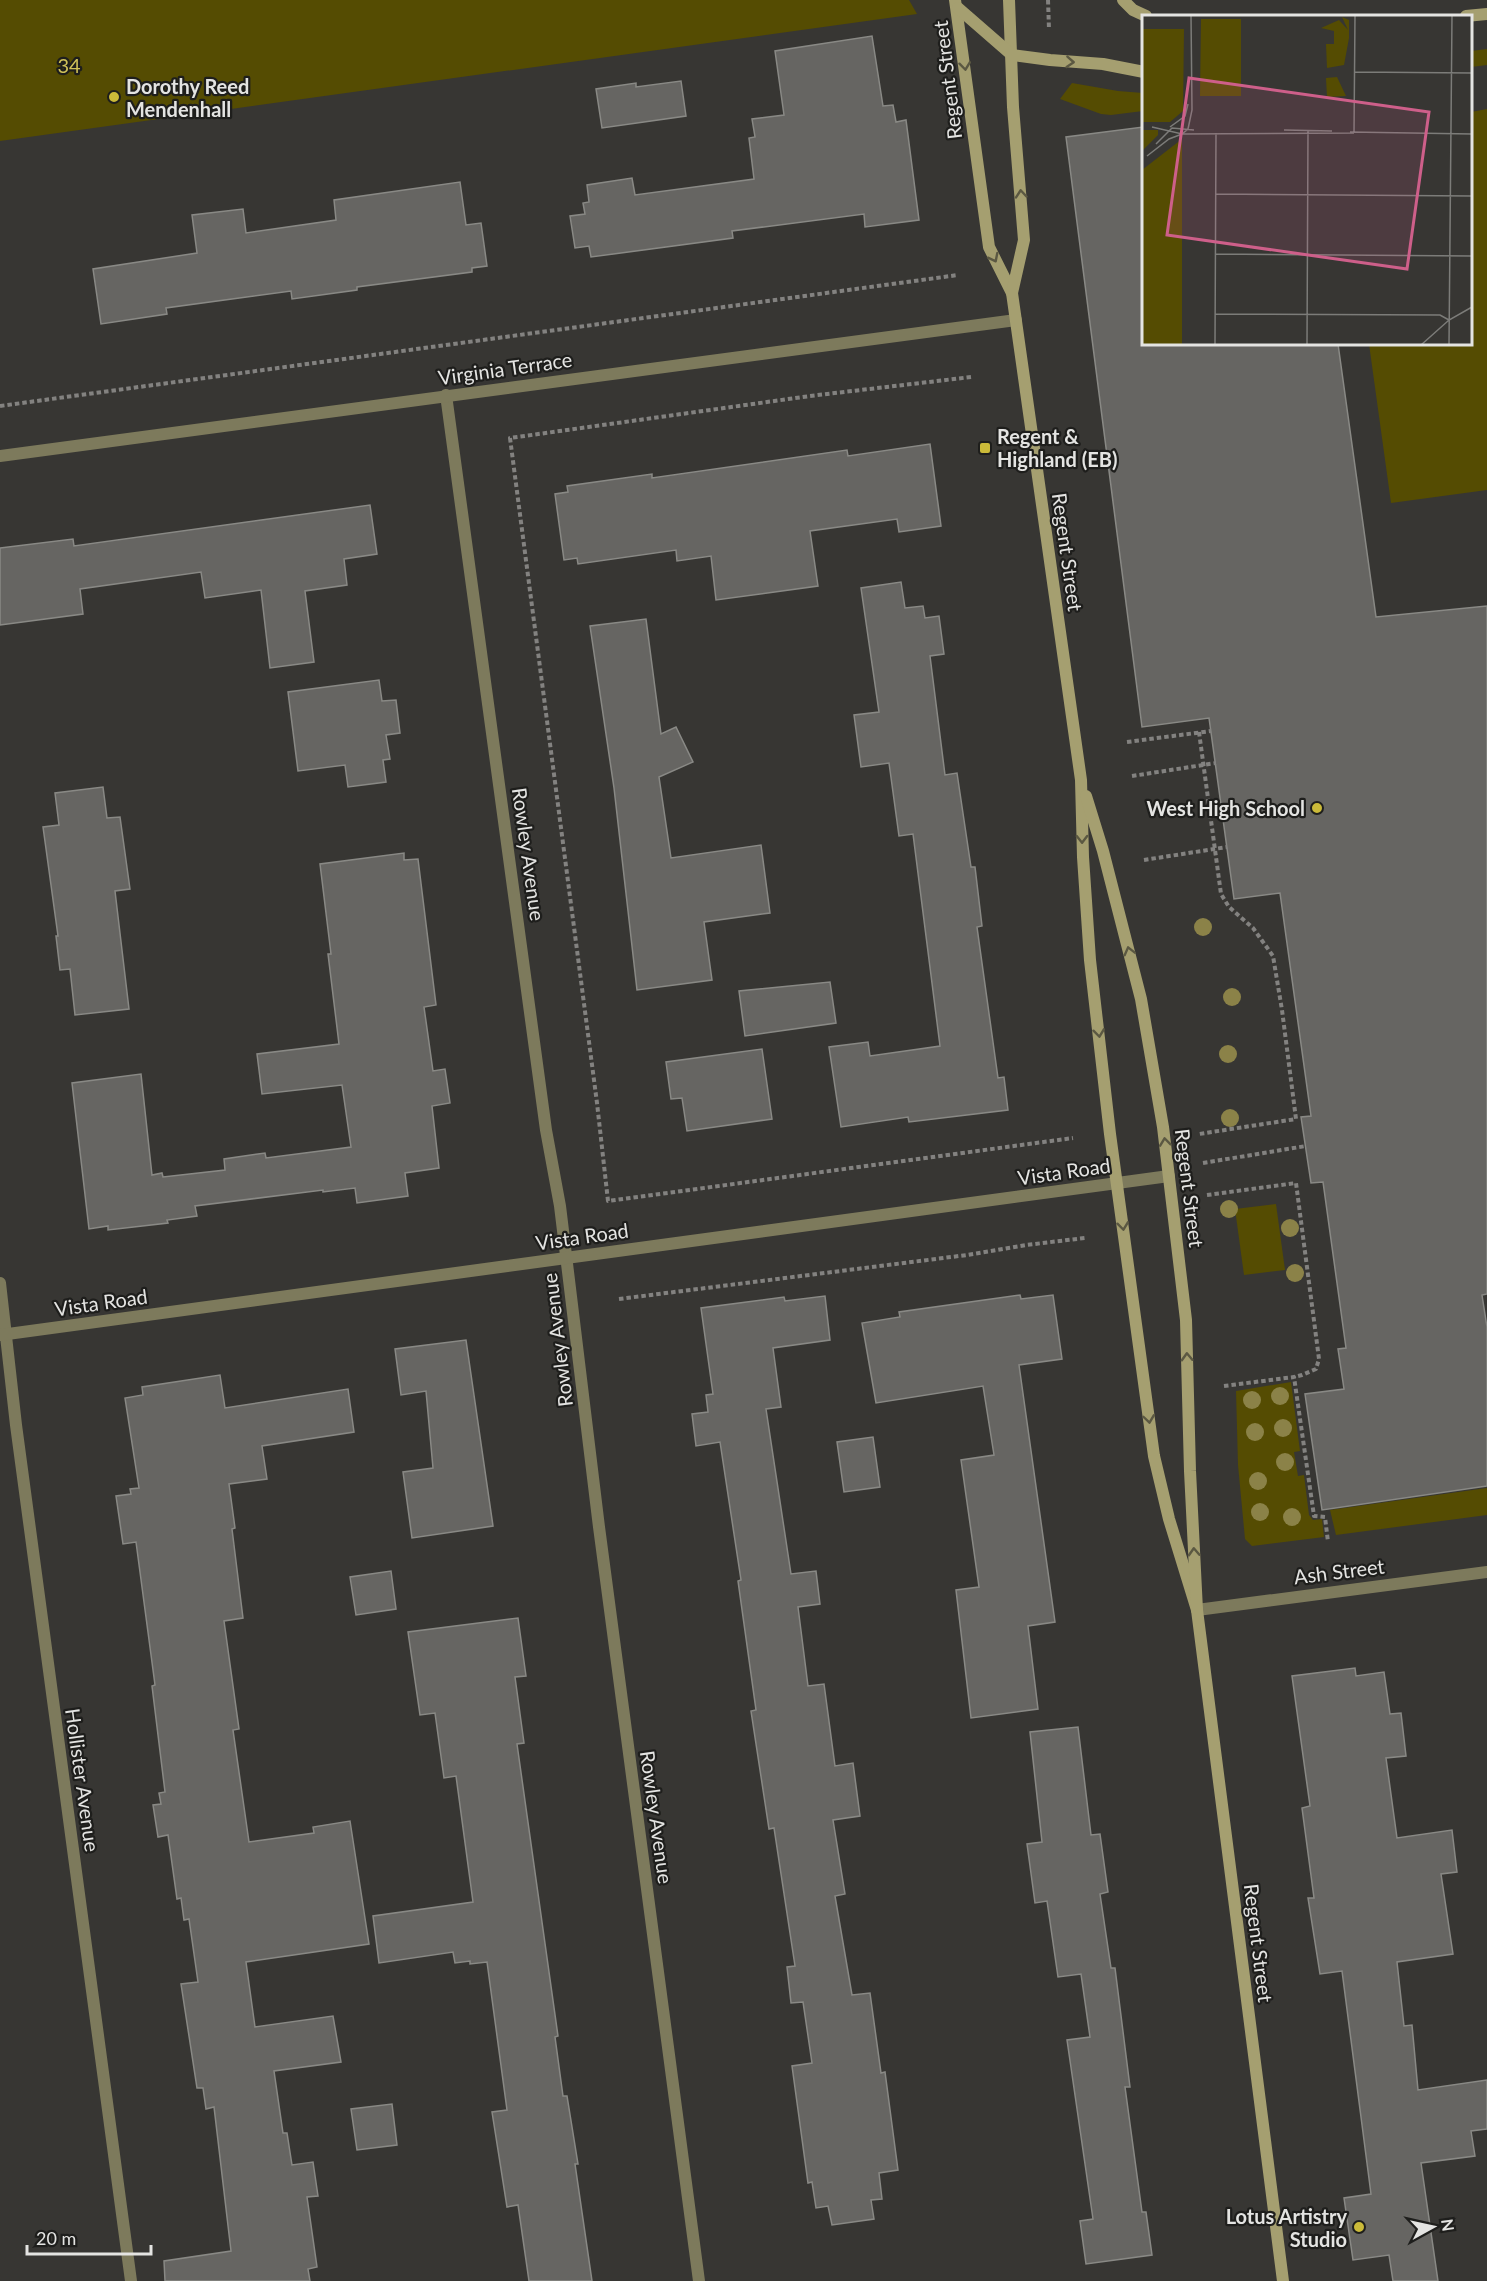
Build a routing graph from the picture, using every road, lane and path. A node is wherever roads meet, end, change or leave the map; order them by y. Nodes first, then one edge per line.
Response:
1 (1009, 0) edge
2 (1048, 0) edge
3 (1123, 0) edge
4 (957, 3) edge
5 (1487, 14) edge
6 (1144, 15) edge
7 (1472, 15) edge
8 (1049, 29) dead end
9 (1012, 55) junction
10 (1142, 72) edge
11 (958, 275) dead end
12 (1012, 293) junction
13 (1016, 320) junction
14 (971, 377) dead end
15 (447, 395) junction
16 (0, 406) edge
17 (0, 456) edge
18 (1211, 731) dead end
19 (1199, 732) junction
20 (1127, 742) dead end
21 (1216, 763) dead end
22 (1132, 776) dead end
23 (1081, 780) junction
24 (1227, 847) dead end
25 (1144, 860) dead end
26 (1200, 1134) dead end
27 (1073, 1138) dead end
28 (1306, 1146) dead end
29 (1203, 1163) dead end
30 (1169, 1176) junction
31 (1118, 1184) junction
32 (1207, 1195) dead end
33 (1085, 1238) dead end
34 (566, 1258) junction
35 (0, 1283) edge
36 (619, 1299) dead end
37 (4, 1335) edge
38 (1294, 1377) junction
39 (1224, 1386) dead end
40 (1328, 1542) dead end
41 (1487, 1572) edge
42 (1197, 1610) junction
43 (132, 2281) edge
44 (699, 2281) edge
45 (1284, 2281) edge

1 - 9 main road, Regent Street
2 - 8 path
3 - 6 main road
4 - 9 main road
4 -> 12 main road, Regent Street
5 - 7 main road
9 -> 10 main road
12 -> 9 main road, Regent Street
11 - 16 path
12 - 13 main road, Regent Street
13 - 15 street, Virginia Terrace
13 - 23 main road, Regent Street
14 - 27 path
15 - 17 street, Virginia Terrace
15 - 34 street, Rowley Avenue
18 - 19 path
19 - 20 path
19 - 26 path
21 - 22 path, bridge
30 -> 23 main road, Regent Street
23 -> 31 main road, Regent Street
24 - 25 path, bridge
28 - 29 path
30 - 31 street, Vista Road
42 -> 30 main road, Regent Street
31 - 34 street, Vista Road
31 -> 42 main road, Regent Street
32 - 38 path
33 - 36 path
34 - 37 street, Vista Road
34 - 44 street, Rowley Avenue
35 - 37 street, Hollister Avenue
37 - 43 street, Hollister Avenue
38 - 39 path
38 - 40 path
41 - 42 street, Ash Street
42 - 45 main road, Regent Street

